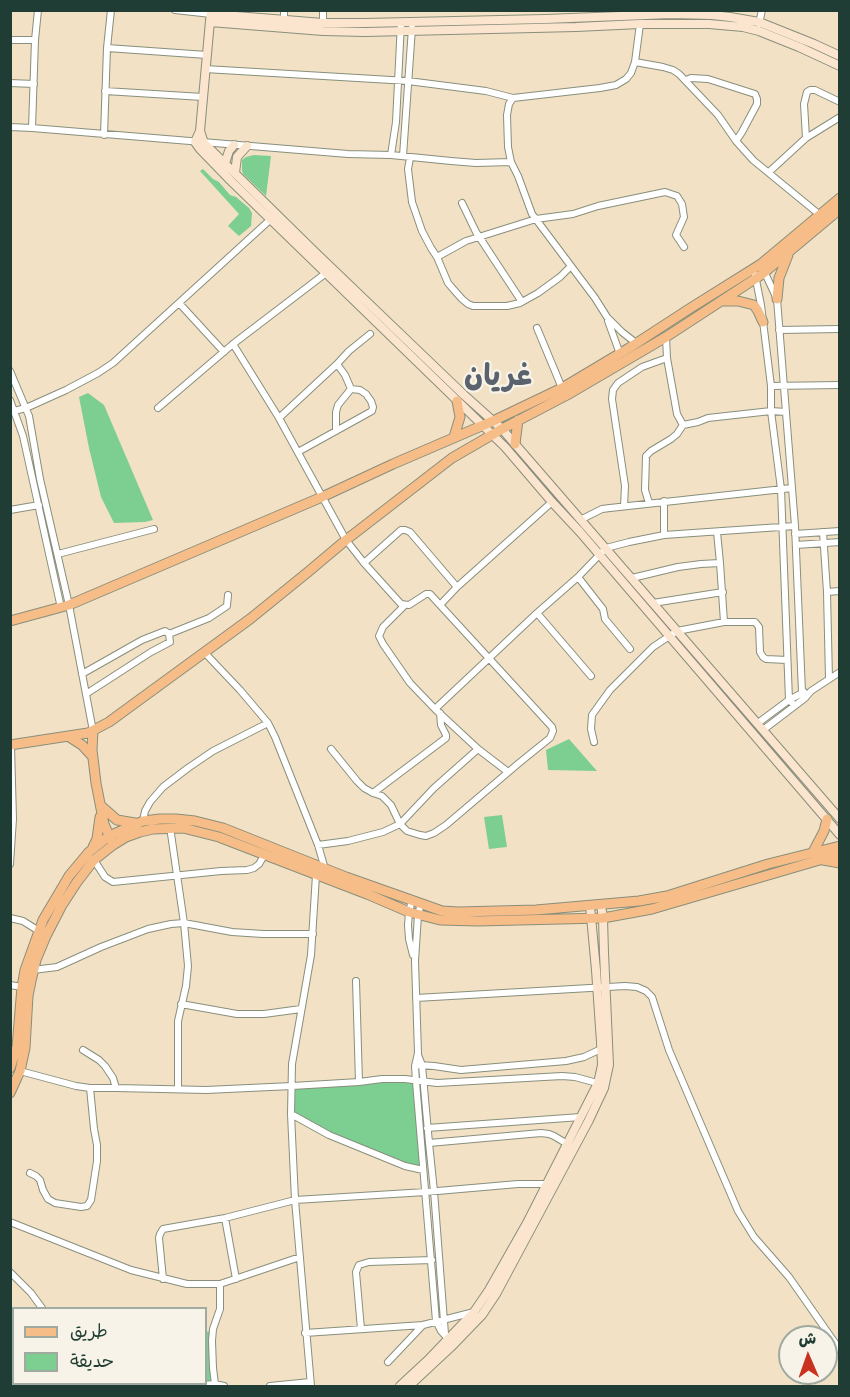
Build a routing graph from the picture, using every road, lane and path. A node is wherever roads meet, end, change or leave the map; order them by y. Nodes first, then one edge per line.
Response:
1 (38, 10) edge
2 (111, 10) edge
3 (176, 10) edge
4 (323, 10) edge
5 (762, 10) edge
6 (211, 15) edge
7 (284, 15) edge
8 (323, 23) junction
9 (576, 23) junction
10 (640, 24) junction
11 (758, 26) junction
12 (401, 27) junction
13 (412, 27) junction
14 (10, 40) edge
15 (35, 40) junction
16 (107, 48) junction
17 (207, 55) junction
18 (840, 56) edge
19 (635, 62) junction
20 (840, 66) edge
21 (205, 69) junction
22 (398, 80) junction
23 (686, 80) junction
24 (408, 81) junction
25 (10, 83) edge
26 (34, 84) junction
27 (105, 91) junction
28 (203, 97) junction
29 (513, 98) junction
30 (840, 102) edge
31 (840, 117) edge
32 (10, 127) edge
33 (32, 128) junction
34 (104, 135) junction
35 (806, 138) junction
36 (736, 141) junction
37 (199, 142) junction
38 (234, 145) junction
39 (247, 146) junction
40 (391, 155) junction
41 (406, 157) junction
42 (511, 162) junction
43 (225, 163) junction
44 (223, 172) junction
45 (235, 172) junction
46 (769, 172) junction
47 (840, 198) edge
48 (462, 203) dead end
49 (840, 209) edge
50 (820, 215) junction
51 (274, 217) junction
52 (536, 219) junction
53 (480, 237) junction
54 (684, 247) dead end
55 (789, 252) junction
56 (437, 257) junction
57 (571, 266) junction
58 (759, 270) junction
59 (326, 273) junction
60 (777, 299) junction
61 (522, 302) junction
62 (720, 302) junction
63 (180, 303) junction
64 (607, 317) junction
65 (763, 322) junction
66 (537, 328) dead end
67 (840, 329) edge
68 (779, 330) junction
69 (370, 334) dead end
70 (666, 337) junction
71 (233, 344) junction
72 (636, 344) junction
73 (224, 352) junction
74 (620, 354) junction
75 (667, 358) junction
76 (337, 364) junction
77 (10, 371) edge
78 (840, 385) edge
79 (771, 386) junction
80 (783, 386) junction
81 (562, 388) junction
82 (351, 389) junction
83 (10, 400) edge
84 (458, 401) junction
85 (26, 408) junction
86 (158, 408) dead end
87 (771, 411) junction
88 (13, 412) edge
89 (786, 412) junction
90 (279, 418) junction
91 (518, 420) junction
92 (493, 421) junction
93 (482, 425) junction
94 (683, 425) junction
95 (502, 429) junction
96 (336, 431) junction
97 (491, 435) junction
98 (454, 437) junction
99 (443, 442) junction
100 (515, 444) junction
101 (298, 452) junction
102 (452, 458) junction
103 (781, 489) junction
104 (792, 489) junction
105 (322, 496) junction
106 (664, 501) junction
107 (552, 502) junction
108 (46, 503) junction
109 (649, 503) junction
110 (38, 505) junction
111 (624, 506) junction
112 (10, 510) edge
113 (574, 517) junction
114 (783, 526) junction
115 (795, 526) junction
116 (154, 529) dead end
117 (840, 531) edge
118 (717, 532) junction
119 (823, 532) junction
120 (795, 534) junction
121 (664, 535) junction
122 (346, 540) junction
123 (840, 542) edge
124 (823, 543) junction
125 (796, 545) junction
126 (606, 548) junction
127 (58, 554) junction
128 (599, 556) junction
129 (364, 563) junction
130 (720, 564) junction
131 (578, 577) junction
132 (632, 578) junction
133 (457, 587) junction
134 (840, 591) edge
135 (723, 592) junction
136 (827, 592) junction
137 (228, 595) dead end
138 (653, 603) junction
139 (405, 605) junction
140 (440, 605) junction
141 (65, 606) junction
142 (537, 613) junction
143 (10, 621) edge
144 (724, 622) junction
145 (170, 633) junction
146 (673, 634) junction
147 (630, 649) dead end
148 (204, 652) junction
149 (490, 658) junction
150 (787, 660) junction
151 (840, 672) edge
152 (82, 674) junction
153 (591, 676) dead end
154 (829, 679) junction
155 (86, 694) junction
156 (803, 695) junction
157 (789, 700) junction
158 (795, 706) junction
159 (437, 711) junction
160 (268, 723) junction
161 (761, 726) junction
162 (93, 731) junction
163 (68, 736) junction
164 (594, 742) dead end
165 (11, 745) edge
166 (478, 748) junction
167 (332, 749) dead end
168 (93, 757) junction
169 (508, 772) junction
170 (373, 793) junction
171 (101, 807) junction
172 (12, 819) edge
173 (827, 819) junction
174 (840, 819) edge
175 (140, 822) junction
176 (400, 825) junction
177 (170, 827) junction
178 (840, 835) edge
179 (114, 839) junction
180 (318, 845) junction
181 (840, 846) edge
182 (265, 854) junction
183 (840, 854) edge
184 (91, 856) junction
185 (815, 856) junction
186 (840, 863) edge
187 (10, 864) edge
188 (326, 869) junction
189 (316, 875) junction
190 (177, 876) junction
191 (712, 886) junction
192 (416, 901) junction
193 (602, 905) junction
194 (590, 906) junction
195 (413, 913) junction
196 (10, 918) edge
197 (603, 918) junction
198 (591, 919) junction
199 (184, 923) junction
200 (43, 933) junction
201 (313, 934) junction
202 (415, 961) junction
203 (33, 970) junction
204 (356, 981) dead end
205 (10, 985) edge
206 (22, 987) junction
207 (601, 988) junction
208 (416, 998) junction
209 (181, 1004) junction
210 (301, 1009) junction
211 (601, 1049) junction
212 (83, 1050) dead end
213 (418, 1065) junction
214 (15, 1070) edge
215 (359, 1082) junction
216 (419, 1082) junction
217 (602, 1084) junction
218 (292, 1086) junction
219 (90, 1088) junction
220 (116, 1088) junction
221 (178, 1089) junction
222 (10, 1093) edge
223 (291, 1114) junction
224 (581, 1117) junction
225 (427, 1128) junction
226 (429, 1143) junction
227 (570, 1146) junction
228 (423, 1170) junction
229 (30, 1173) dead end
230 (550, 1185) junction
231 (434, 1191) junction
232 (426, 1192) junction
233 (295, 1200) junction
234 (225, 1218) junction
235 (10, 1222) edge
236 (300, 1257) junction
237 (432, 1260) junction
238 (10, 1272) edge
239 (163, 1279) junction
240 (236, 1279) junction
241 (220, 1284) junction
242 (41, 1307) edge
243 (474, 1312) junction
244 (444, 1319) junction
245 (436, 1321) junction
246 (423, 1325) junction
247 (213, 1329) junction
248 (361, 1329) junction
249 (207, 1330) edge
250 (305, 1333) junction
251 (448, 1339) junction
252 (840, 1350) edge
253 (388, 1362) dead end
254 (215, 1384) junction
255 (310, 1384) edge
256 (200, 1385) edge
257 (207, 1385) edge
258 (185, 1386) edge
259 (224, 1386) edge
260 (270, 1386) edge
261 (400, 1386) edge
262 (409, 1386) edge

1 - 15 street
2 - 16 street
3 - 6 street
4 - 8 street
5 - 11 street
6 - 7 main road
6 - 12 main road
6 - 17 main road
7 - 8 main road
8 - 12 main road
9 - 10 main road
9 - 11 main road
9 - 13 main road
10 - 11 main road
10 - 19 street
11 - 18 main road
11 - 20 main road
12 - 13 main road
12 - 22 street
13 - 24 street
14 - 15 street
15 - 26 street
16 - 17 street
16 - 27 street
17 - 21 main road
19 - 23 street
19 - 29 street
21 - 22 street
21 - 28 main road
22 - 24 street
22 - 40 street
23 - 36 street
23 - 36 street
24 - 29 street
24 - 41 street
25 - 26 street
26 - 33 street
27 - 28 street
27 - 34 street
28 - 37 main road
29 - 42 street
30 - 35 street
31 - 35 street
32 - 33 street
33 - 34 street
34 - 37 street
35 - 46 street
36 - 46 street
37 - 38 street
37 - 43 main road
37 - 44 main road
38 - 39 street
38 - 43 main road
39 - 40 street
39 - 45 main road
40 - 41 street
41 - 42 street
41 - 56 street
42 - 52 street
43 - 44 main road
43 - 45 main road
44 - 51 main road
45 - 51 main road
46 - 50 street
47 - 50 main road
48 - 53 street
49 - 55 main road
50 - 58 main road
51 - 59 main road
51 - 63 street
51 - 92 main road
52 - 53 street
52 - 54 street
52 - 57 street
53 - 56 street
53 - 61 street
55 - 58 main road
55 - 60 main road
56 - 61 street
57 - 61 street
57 - 64 street
58 - 60 street
58 - 62 main road
58 - 65 street
58 - 72 main road
59 - 71 street
59 - 84 main road
60 - 68 street
62 - 65 main road
62 - 70 main road
63 - 73 street
63 - 85 street
64 - 72 street
64 - 74 street
65 - 79 street
66 - 81 street
67 - 68 street
68 - 80 street
69 - 76 street
70 - 75 street
70 - 91 main road
71 - 73 street
71 - 90 street
72 - 74 main road
73 - 86 street
74 - 81 main road
75 - 94 street
75 - 111 street
76 - 82 street
76 - 90 street
77 - 85 street
78 - 80 street
79 - 80 street
79 - 87 street
80 - 89 street
81 - 92 main road
82 - 96 street
82 - 96 street
83 - 88 street
84 - 93 main road
84 - 98 main road
85 - 88 street
85 - 108 street
87 - 89 street
87 - 94 street
87 - 103 street
88 - 110 street
89 - 104 street
90 - 101 street
91 - 95 main road
91 - 100 main road
92 - 93 main road
92 - 95 main road
93 - 97 main road
93 - 98 main road
94 - 109 street
95 - 97 main road
95 - 100 main road
96 - 101 street
97 - 102 main road
97 - 107 main road
98 - 99 main road
99 - 102 main road
99 - 105 main road
100 - 113 main road
101 - 105 street
102 - 122 main road
103 - 104 street
103 - 106 street
103 - 114 street
104 - 115 street
105 - 122 street
105 - 141 main road
106 - 109 street
106 - 121 street
107 - 113 main road
107 - 133 street
108 - 110 street
108 - 127 street
109 - 111 street
110 - 112 street
110 - 141 street
111 - 113 street
113 - 126 main road
113 - 128 main road
114 - 115 street
114 - 118 street
114 - 150 street
115 - 120 street
116 - 127 street
117 - 119 street
118 - 121 street
118 - 130 street
119 - 120 street
119 - 124 street
120 - 125 street
121 - 126 street
122 - 129 street
122 - 148 main road
123 - 124 street
124 - 125 street
124 - 136 street
125 - 156 street
126 - 128 street
126 - 132 main road
127 - 141 street
128 - 131 street
128 - 146 main road
129 - 133 street
129 - 139 street
130 - 132 street
130 - 135 street
131 - 142 street
131 - 147 street
132 - 138 main road
133 - 140 street
134 - 136 street
135 - 138 street
135 - 144 street
136 - 154 street
137 - 145 street
138 - 146 main road
139 - 140 street
139 - 159 street
140 - 149 street
141 - 143 main road
141 - 152 street
142 - 149 street
142 - 153 street
144 - 146 street
144 - 150 street
145 - 152 street
145 - 155 street
146 - 161 main road
146 - 164 street
146 - 173 main road
148 - 160 street
148 - 162 main road
149 - 159 street
149 - 169 street
150 - 157 street
151 - 154 street
152 - 155 street
154 - 156 street
155 - 162 street
156 - 157 street
156 - 158 street
157 - 158 street
157 - 161 street
158 - 161 street
159 - 166 street
159 - 170 street
160 - 175 street
160 - 180 street
161 - 174 main road
162 - 163 main road
162 - 168 main road
163 - 165 main road
163 - 168 main road
165 - 172 street
166 - 169 street
166 - 176 street
167 - 170 street
168 - 171 main road
169 - 176 street
170 - 176 street
171 - 175 main road
171 - 179 main road
171 - 184 main road
172 - 187 street
173 - 178 main road
173 - 185 main road
175 - 179 main road
175 - 188 main road
176 - 180 street
177 - 179 main road
177 - 182 main road
177 - 190 street
179 - 184 main road
180 - 188 street
181 - 185 main road
182 - 189 main road
182 - 190 street
183 - 185 main road
184 - 190 street
184 - 200 main road
185 - 186 main road
185 - 191 main road
188 - 192 main road
189 - 195 main road
189 - 201 street
190 - 199 street
191 - 193 main road
191 - 197 main road
192 - 194 main road
192 - 195 street
192 - 195 street
193 - 194 main road
193 - 197 main road
194 - 198 main road
195 - 198 main road
195 - 202 street
195 - 202 street
196 - 200 street
197 - 198 main road
197 - 207 main road
198 - 207 main road
199 - 201 street
199 - 203 street
199 - 209 street
200 - 203 main road
200 - 206 main road
201 - 210 street
202 - 208 street
203 - 214 main road
204 - 215 street
205 - 206 street
206 - 214 main road
207 - 208 street
207 - 211 main road
207 - 217 main road
207 - 252 street
208 - 213 street
209 - 210 street
209 - 221 street
210 - 218 street
211 - 213 street
211 - 217 main road
212 - 220 street
213 - 216 street
214 - 219 street
214 - 222 main road
215 - 216 street
215 - 218 street
216 - 217 street
216 - 225 street
216 - 228 street
217 - 224 main road
217 - 227 main road
218 - 221 street
218 - 223 street
219 - 220 street
219 - 229 street
220 - 221 street
223 - 228 street
223 - 233 street
224 - 225 street
224 - 227 main road
225 - 226 street
226 - 227 street
226 - 231 street
227 - 230 main road
228 - 232 street
230 - 231 street
230 - 243 main road
230 - 251 main road
231 - 232 street
231 - 244 street
232 - 233 street
232 - 237 street
233 - 234 street
233 - 236 street
234 - 239 street
234 - 240 street
235 - 239 street
236 - 240 street
236 - 250 street
237 - 245 street
237 - 248 street
238 - 242 street
239 - 241 street
240 - 241 street
241 - 247 street
243 - 244 street
243 - 251 main road
244 - 245 street
244 - 251 street
245 - 246 street
245 - 251 street
246 - 248 street
246 - 253 street
247 - 249 street
247 - 254 street
248 - 250 street
250 - 255 street
251 - 261 main road
251 - 262 main road
254 - 257 street
254 - 259 street
255 - 260 street
256 - 258 street

